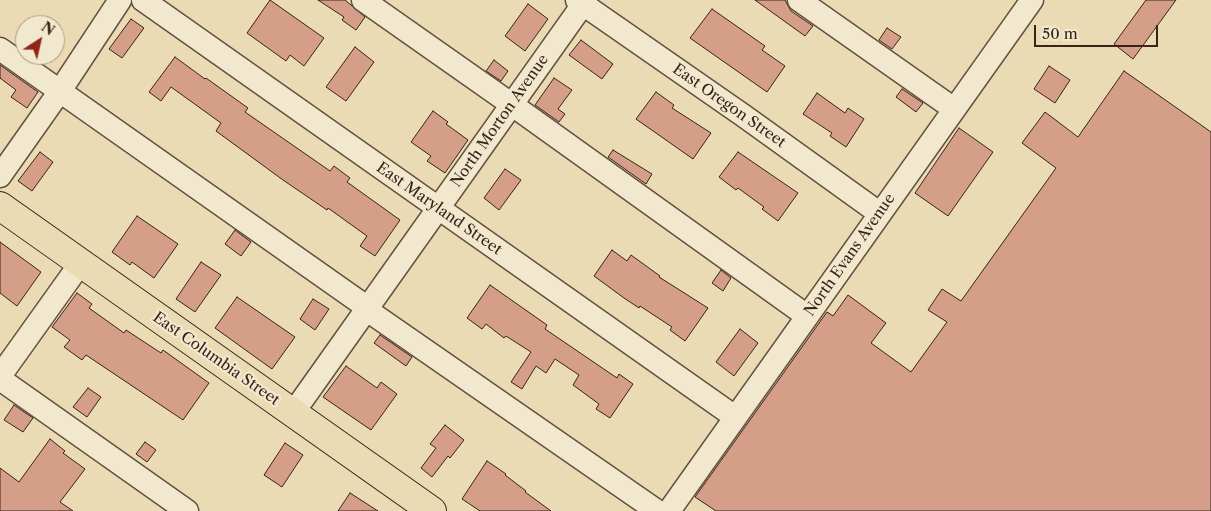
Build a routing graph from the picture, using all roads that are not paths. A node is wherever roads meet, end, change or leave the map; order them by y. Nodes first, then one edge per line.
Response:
1 (120, 0) edge
2 (143, 0) edge
3 (363, 0) edge
4 (799, 0) edge
5 (582, 1) edge
6 (1023, 3) edge
7 (0, 49) edge
8 (60, 91) junction
9 (511, 104) junction
10 (954, 109) junction
11 (0, 176) edge
12 (0, 206) edge
13 (439, 209) junction
14 (880, 212) junction
15 (80, 264) junction
16 (367, 309) junction
17 (807, 316) junction
18 (0, 378) edge
19 (293, 413) junction
20 (735, 417) junction
21 (429, 510) edge
22 (187, 511) edge
23 (657, 511) edge
24 (669, 511) edge

1 - 8 street
2 - 13 street, East Maryland Street
3 - 9 street
4 - 10 street
5 - 9 street, North Morton Avenue
5 - 14 street, East Oregon Street
6 - 10 street, North Evans Avenue
7 - 8 street
8 - 11 street
8 - 16 street
9 - 13 street, North Morton Avenue
9 - 17 street
10 - 14 street, North Evans Avenue
12 - 15 main road, East Columbia Street
13 - 16 street, North Morton Avenue
13 - 20 street, East Maryland Street
14 - 17 street, North Evans Avenue
15 - 18 street
15 - 19 main road, East Columbia Street
16 - 19 street, North Morton Avenue
16 - 23 street
17 - 20 street, North Evans Avenue
18 - 22 street
19 - 21 main road, East Columbia Street
20 - 24 street, North Evans Avenue

